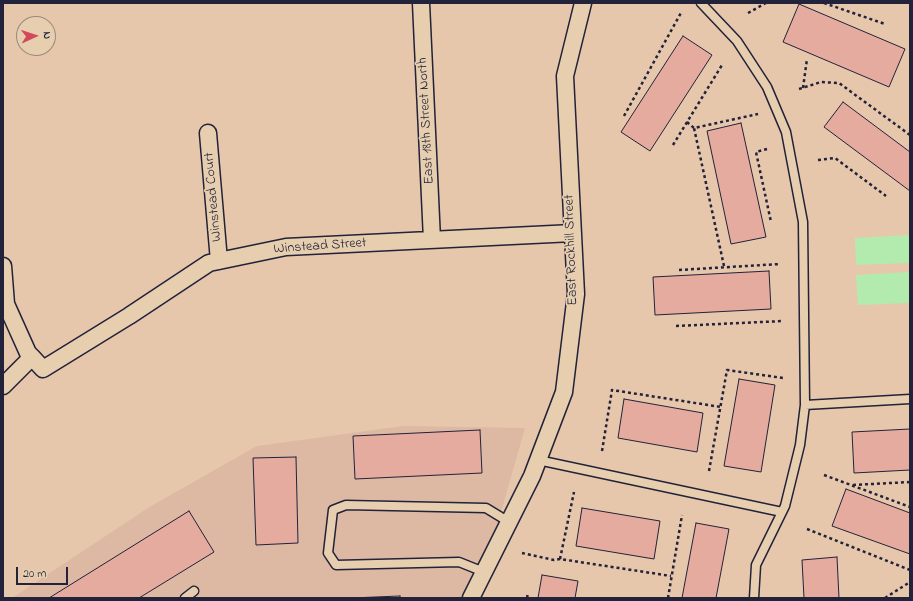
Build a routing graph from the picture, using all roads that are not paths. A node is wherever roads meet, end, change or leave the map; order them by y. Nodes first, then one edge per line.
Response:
1 (421, 3) edge
2 (583, 3) edge
3 (701, 3) edge
4 (208, 133) dead end
5 (573, 233) junction
6 (432, 240) junction
7 (220, 261) junction
8 (3, 266) edge
9 (32, 357) junction
10 (3, 386) edge
11 (910, 399) edge
12 (805, 405) junction
13 (538, 460) junction
14 (782, 512) junction
15 (510, 522) junction
16 (484, 572) junction
17 (194, 591) dead end
18 (185, 598) edge
19 (471, 598) edge
20 (754, 598) edge

1 - 6 street, East 18th Street North
2 - 5 street, East Rockhill Street
3 - 12 lane
4 - 7 street, Winstead Court
5 - 6 street, Winstead Street
5 - 13 street, East Rockhill Street
6 - 7 street, Winstead Street
7 - 9 street, Winstead Street
8 - 9 street
9 - 10 street
11 - 12 lane
12 - 14 lane
13 - 14 lane
13 - 15 street, East Rockhill Street
14 - 20 lane
15 - 16 street, East Rockhill Street
15 - 16 lane
16 - 19 street, East Rockhill Street
17 - 18 lane

